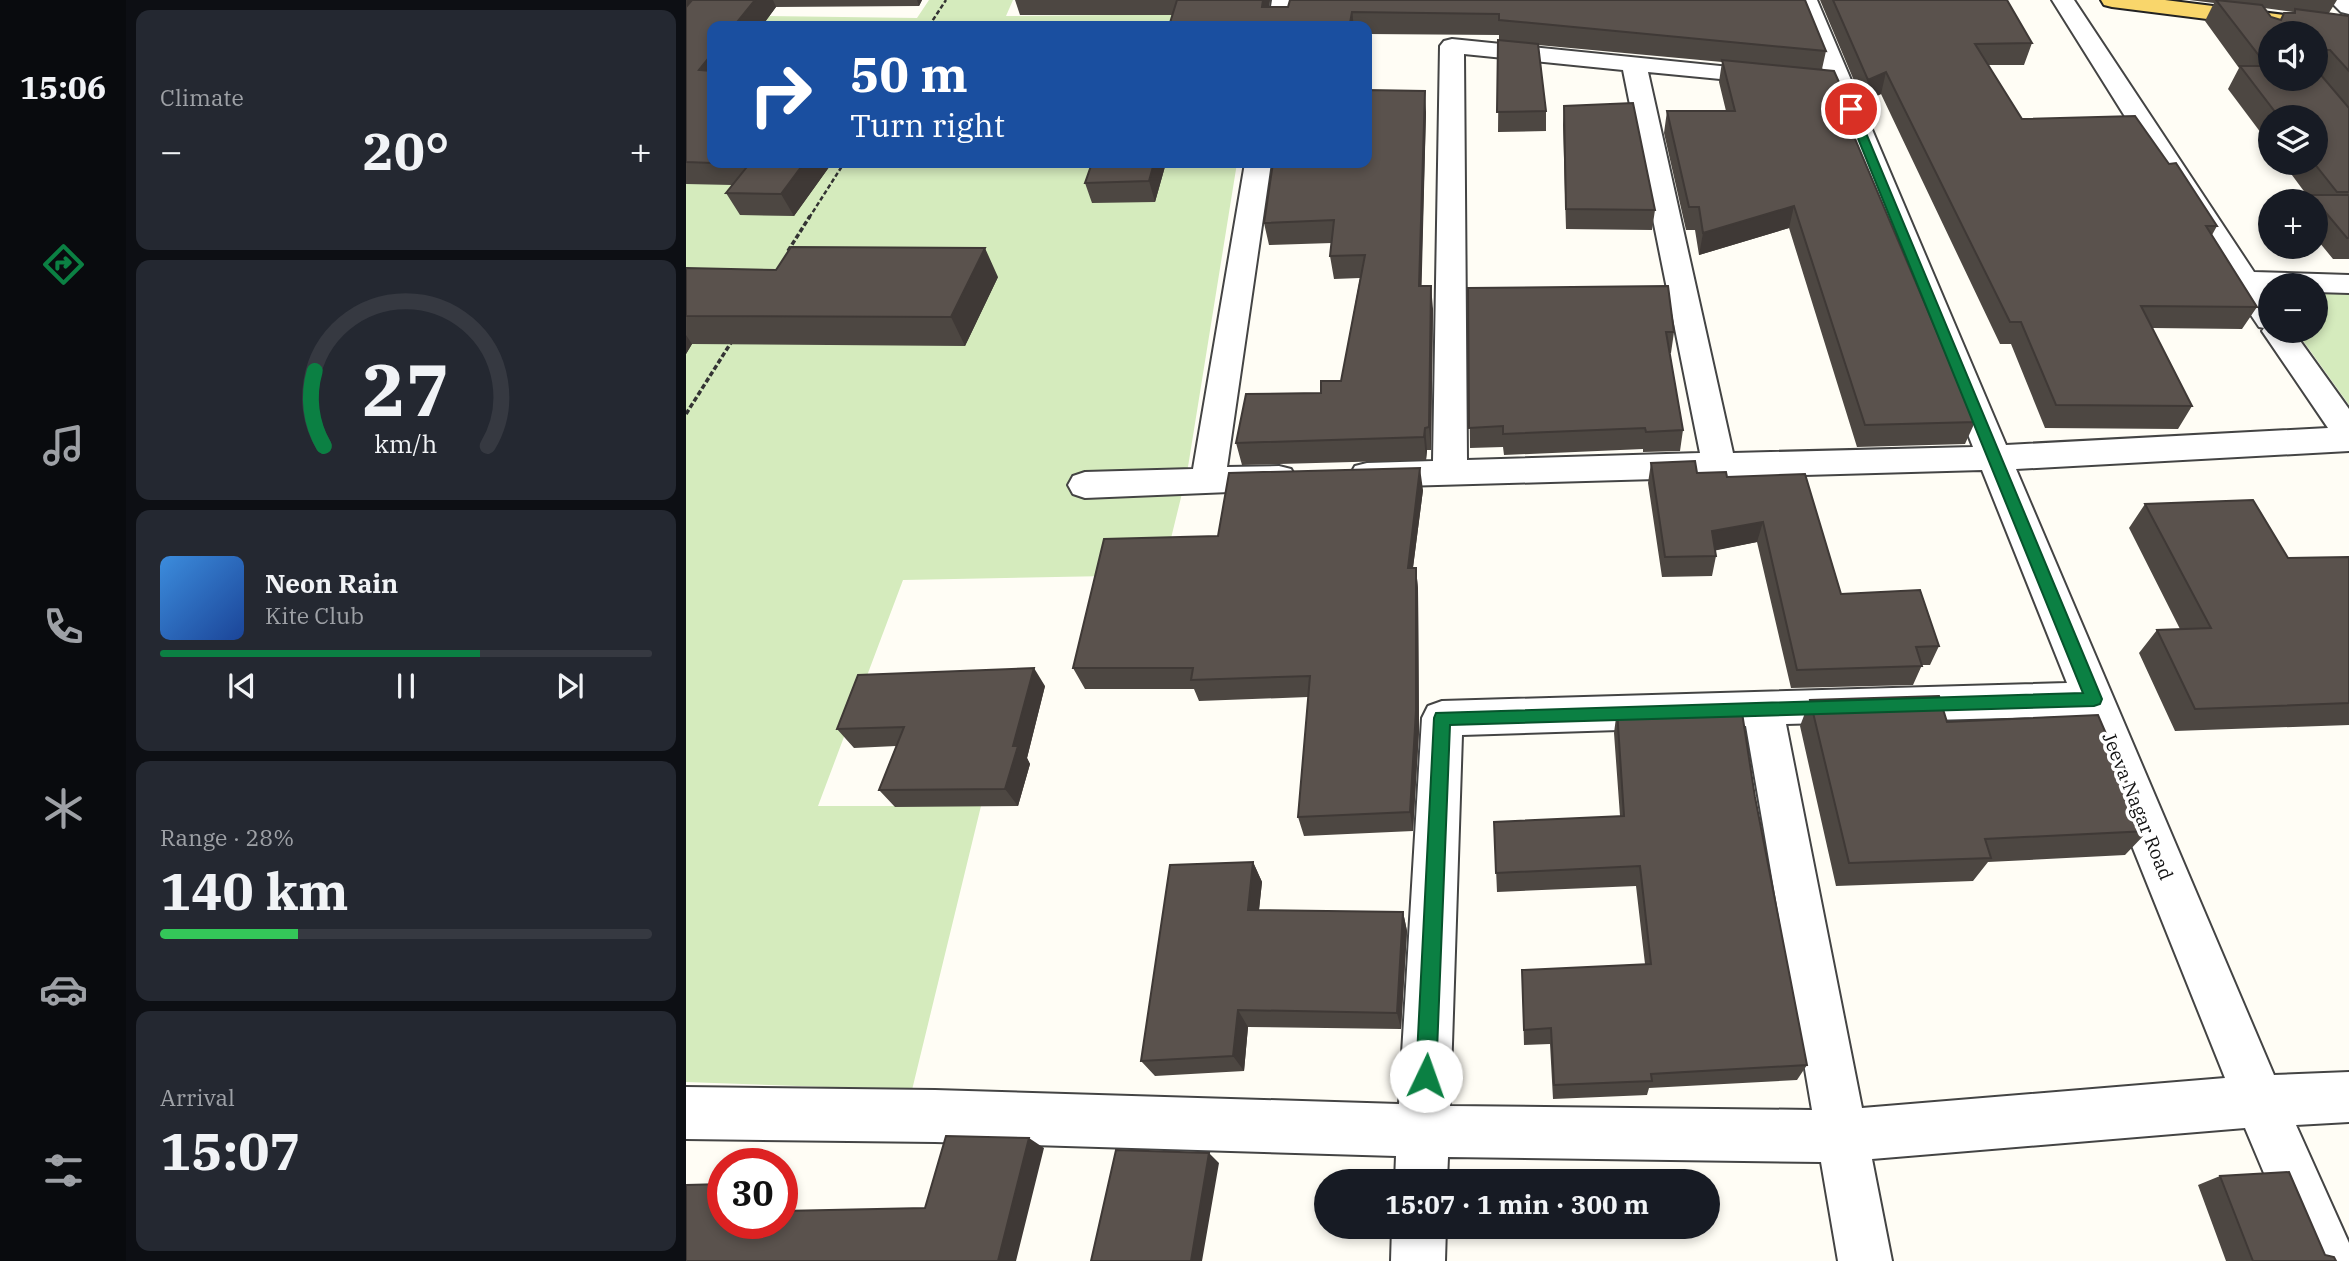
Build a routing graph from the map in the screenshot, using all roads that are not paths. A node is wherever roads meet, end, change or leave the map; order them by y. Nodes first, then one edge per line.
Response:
1 (1283, 0) edge
2 (1806, 0) edge
3 (2063, 0) edge
4 (2112, 0) edge
5 (2340, 0) edge
6 (2156, 2) edge
7 (2349, 7) edge
8 (1280, 21) edge
9 (2258, 24) edge
10 (2328, 29) edge
11 (2349, 30) edge
12 (1634, 64) junction
13 (1818, 81) junction
14 (1257, 168) edge
15 (2243, 281) junction
16 (2349, 284) edge
17 (2258, 303) edge
18 (2285, 343) edge
19 (2349, 436) edge
20 (1995, 458) junction
21 (1718, 465) junction
22 (1450, 471) junction
23 (1208, 481) junction
24 (1086, 485) dead end
25 (2094, 699) junction
26 (1763, 708) junction
27 (2349, 1097) edge
28 (2259, 1101) junction
29 (686, 1113) edge
30 (1424, 1131) junction
31 (1842, 1136) junction
32 (1422, 1169) edge
33 (1419, 1239) edge
34 (1418, 1261) edge
35 (1864, 1261) edge
36 (2329, 1261) edge

1 - 8 street
2 - 13 street, Jeeva Nagar Road
3 - 15 street
4 - 6 main road
5 - 7 street
6 - 9 main road
10 - 11 main road
12 - 13 street
12 - 21 street
12 - 22 street
13 - 20 street, Jeeva Nagar Road
14 - 23 street
15 - 16 street
15 - 17 street
18 - 19 street
19 - 20 street
20 - 21 street
20 - 25 street, Jeeva Nagar Road
21 - 22 street
22 - 23 street
23 - 24 street
25 - 26 street
25 - 28 street, Jeeva Nagar Road
26 - 30 street
26 - 31 street
27 - 28 street
28 - 31 street
28 - 36 street, Jeeva Nagar Road
29 - 30 street
30 - 31 street
30 - 32 street
31 - 35 street
33 - 34 street

